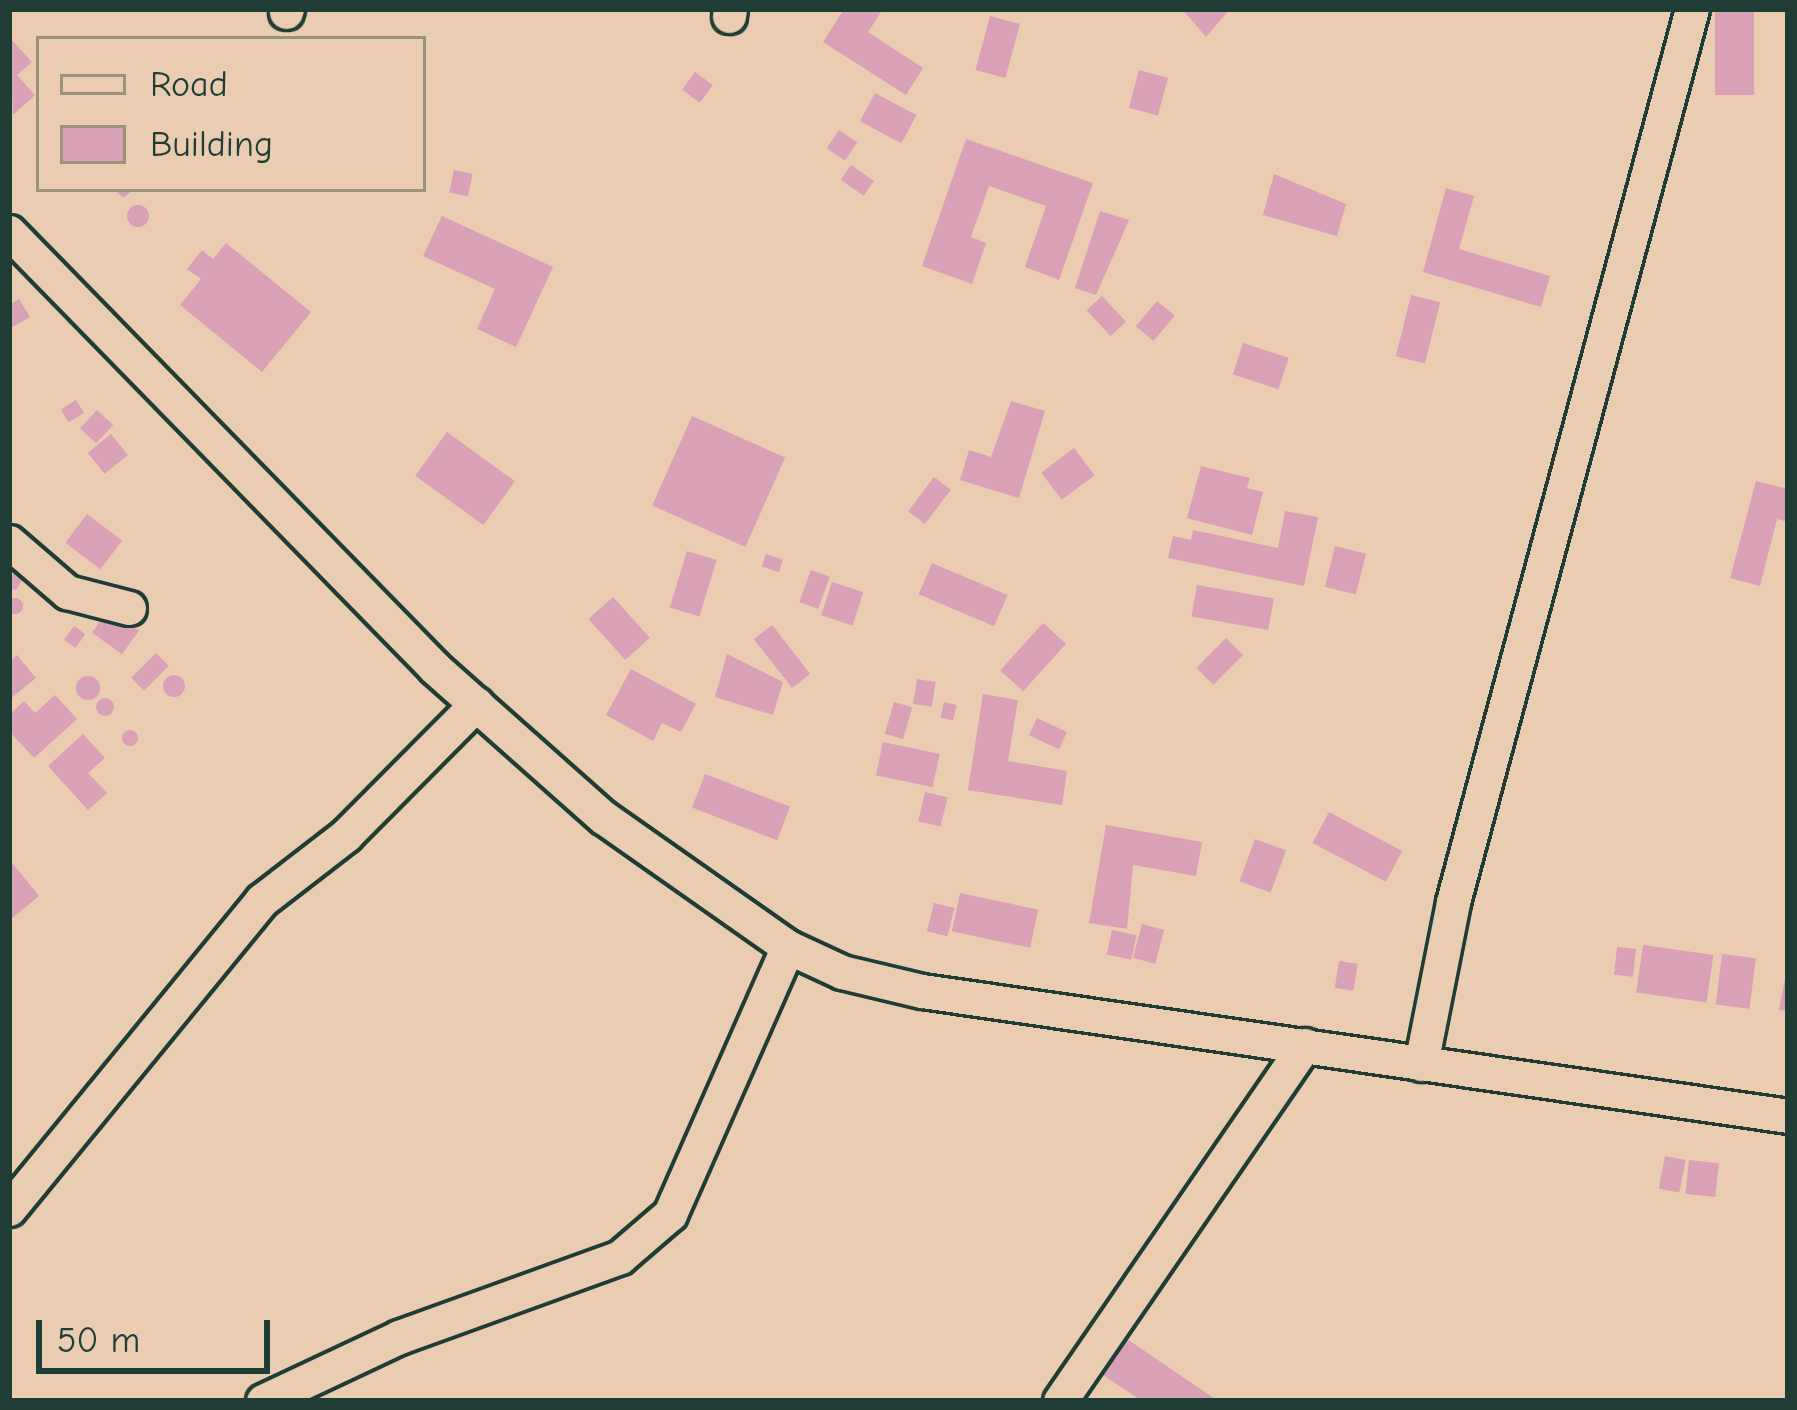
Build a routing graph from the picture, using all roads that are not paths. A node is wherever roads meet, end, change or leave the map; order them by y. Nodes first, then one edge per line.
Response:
1 (1692, 9) edge
2 (9, 232) edge
3 (9, 542) edge
4 (129, 608) dead end
5 (476, 704) junction
6 (788, 947) junction
7 (1305, 1045) junction
8 (1421, 1064) junction
9 (1788, 1116) edge
10 (9, 1209) edge
11 (263, 1401) edge
12 (1060, 1401) edge

1 - 8 street
2 - 5 street
3 - 4 street
5 - 6 street
5 - 10 street
6 - 7 street
6 - 11 street
7 - 8 street
7 - 12 street
8 - 9 street

